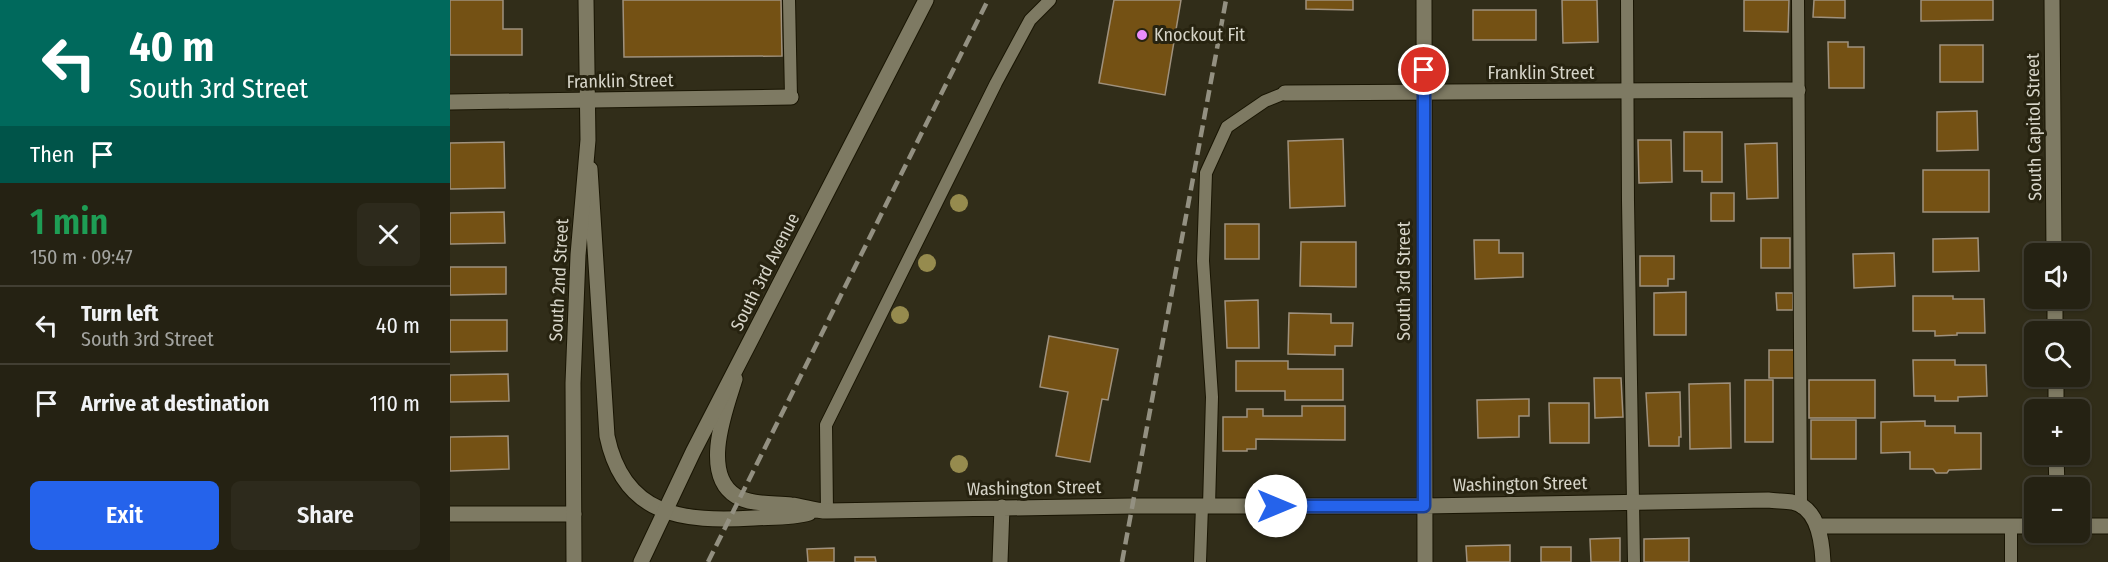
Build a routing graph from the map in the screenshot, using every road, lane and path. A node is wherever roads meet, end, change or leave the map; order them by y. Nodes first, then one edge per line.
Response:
1 (586, 0) edge
2 (789, 0) edge
3 (926, 0) edge
4 (1050, 0) edge
5 (1424, 0) edge
6 (1627, 0) edge
7 (1798, 0) edge
8 (2052, 0) edge
9 (1798, 90) junction
10 (1627, 92) junction
11 (1285, 93) joint
12 (1423, 94) junction
13 (791, 97) joint
14 (450, 102) edge
15 (588, 102) junction
16 (588, 140) junction
17 (2054, 243) edge
18 (740, 363) junction
19 (1633, 502) junction
20 (1205, 506) junction
21 (1424, 506) junction
22 (1002, 507) junction
23 (1801, 507) junction
24 (665, 510) junction
25 (821, 511) junction
26 (450, 514) edge
27 (574, 514) junction
28 (1818, 526) junction
29 (2012, 526) junction
30 (2024, 526) edge
31 (2090, 526) edge
32 (2108, 526) edge
33 (574, 562) edge
34 (641, 562) edge
35 (1000, 562) edge
36 (1200, 562) edge
37 (1425, 562) edge
38 (1634, 562) edge
39 (1822, 562) edge
40 (2011, 562) edge

1 - 15 street, South 2nd Street
2 - 13 lane
3 - 18 street, South 3rd Avenue
4 - 25 lane
5 - 12 street, South 3rd Street
6 - 10 lane
7 - 9 lane
8 - 17 street, South Capitol Street
9 - 10 street, Franklin Street
9 - 23 lane
10 - 12 street, Franklin Street
10 - 19 lane
11 - 12 street, Franklin Street
11 - 20 lane
12 - 21 street, South 3rd Street
13 - 15 street, Franklin Street
14 - 15 street, Franklin Street
15 - 16 street, South 2nd Street
16 - 24 street, Washington Street
16 - 27 street, South 2nd Street
18 - 24 street, South 3rd Avenue
18 - 25 street, Washington Street
19 - 21 street, Washington Street
19 - 23 street, Washington Street
19 - 38 lane
20 - 21 street, Washington Street
20 - 22 street, Washington Street
20 - 36 lane
21 - 37 street, South 3rd Street
22 - 25 street, Washington Street
22 - 35 street
23 - 28 street
24 - 25 street, Washington Street
24 - 34 street, South 3rd Avenue
26 - 27 street
27 - 33 street, South 2nd Street
28 - 29 street
28 - 39 street
29 - 30 street
29 - 40 lane
31 - 32 street

